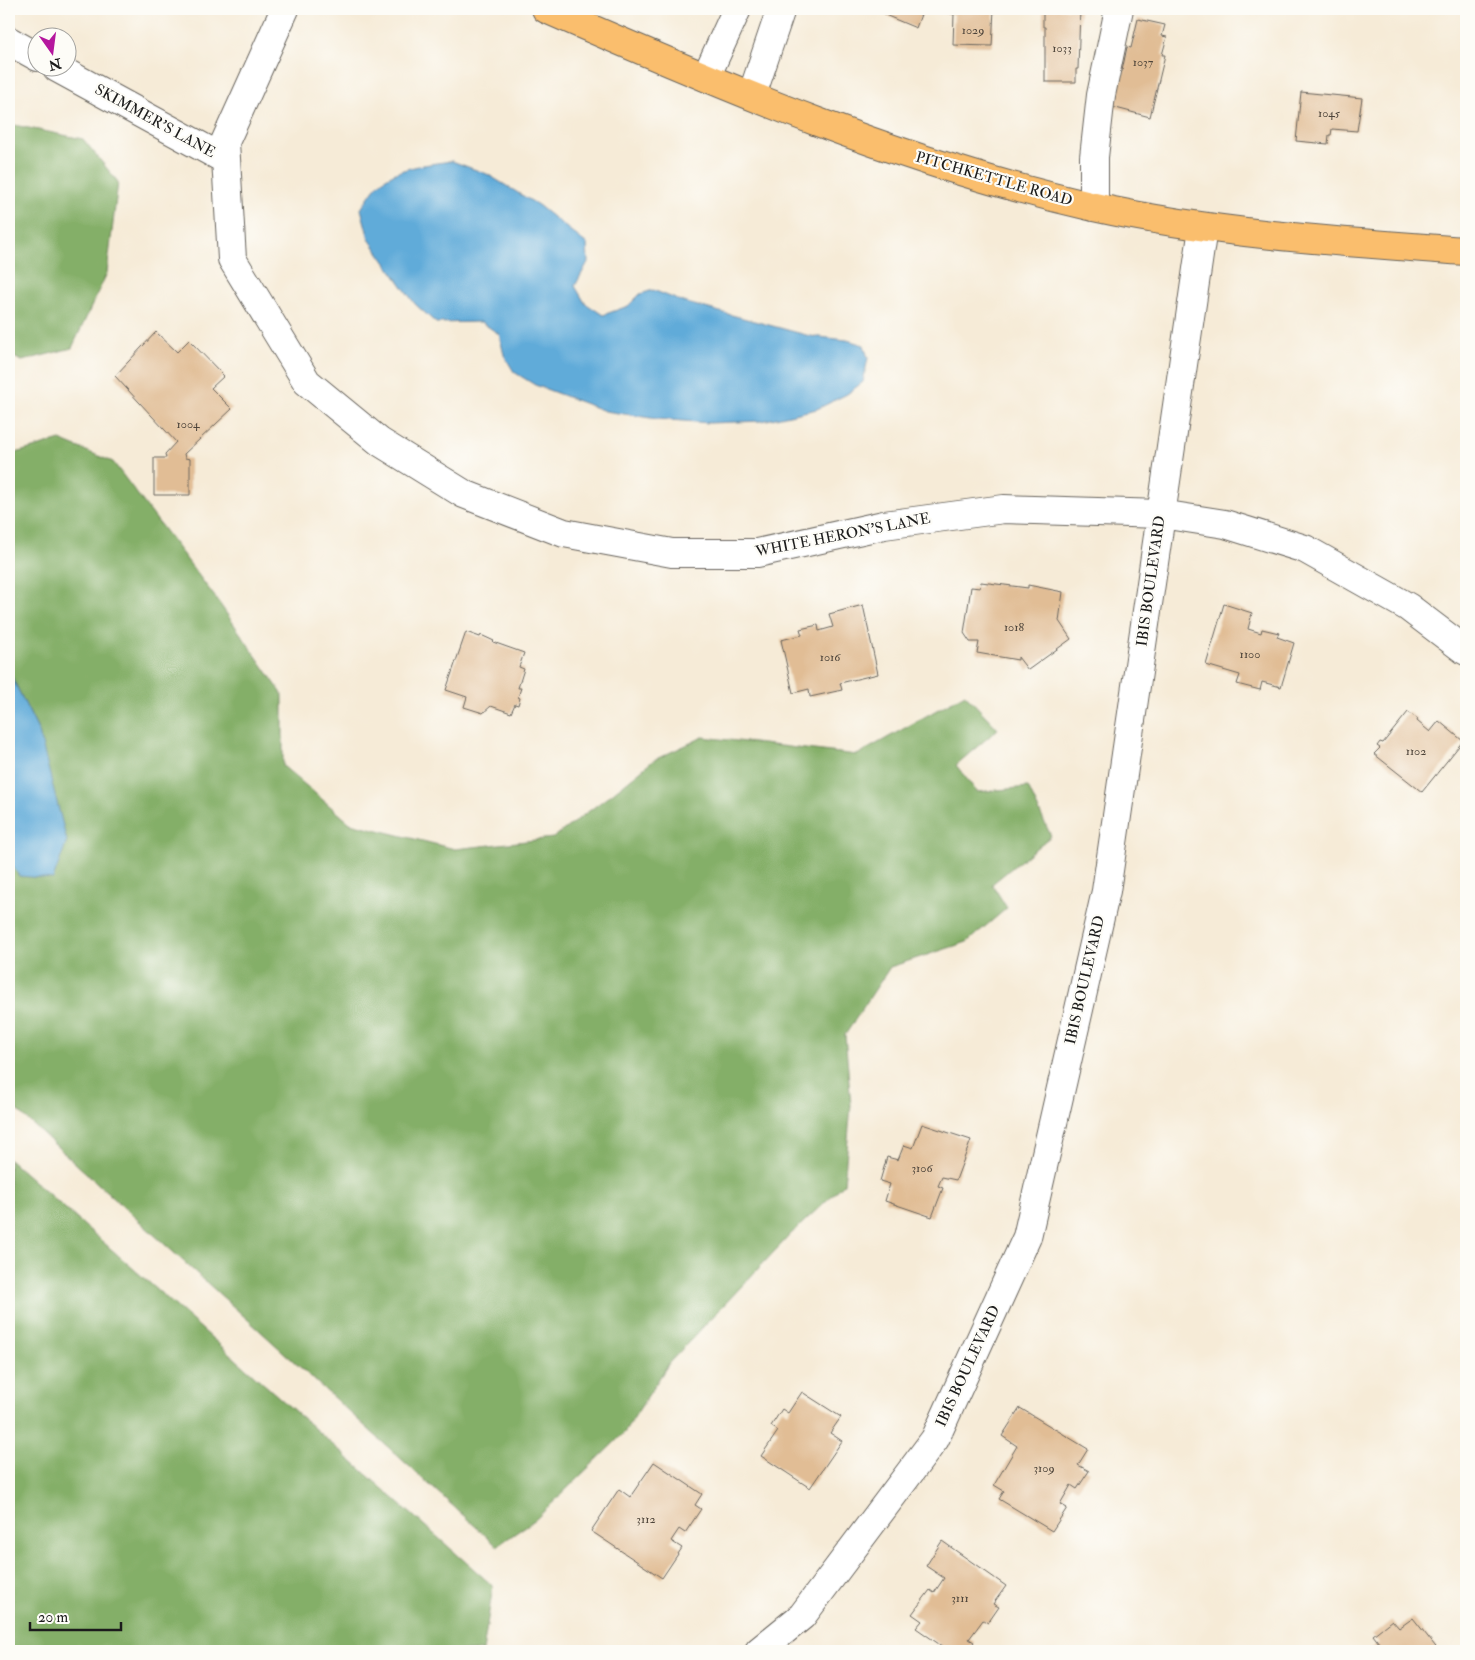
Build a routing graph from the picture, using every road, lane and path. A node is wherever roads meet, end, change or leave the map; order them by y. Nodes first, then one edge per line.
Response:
1 (285, 9) edge
2 (546, 9) edge
3 (737, 9) edge
4 (782, 9) edge
5 (1119, 9) edge
6 (9, 41) edge
7 (28, 51) edge
8 (706, 77) junction
9 (75, 78) edge
10 (752, 95) junction
11 (226, 160) junction
12 (1094, 207) junction
13 (1203, 228) junction
14 (1466, 251) edge
15 (1161, 514) junction
16 (1466, 651) edge
17 (760, 1651) edge

1 - 11 street, WHITE HERON'S LANE
2 - 8 main road, PITCHKETTLE ROAD
3 - 8 street
4 - 10 street
5 - 12 street
6 - 7 street
8 - 10 main road, PITCHKETTLE ROAD
9 - 11 street, SKIMMER'S LANE
10 - 12 main road, PITCHKETTLE ROAD
11 - 15 street, WHITE HERON'S LANE
12 - 13 main road, PITCHKETTLE ROAD
13 - 14 main road, PITCHKETTLE ROAD
13 - 15 street, IBIS BOULEVARD
15 - 16 street, WHITE HERON'S LANE
15 - 17 street, IBIS BOULEVARD

